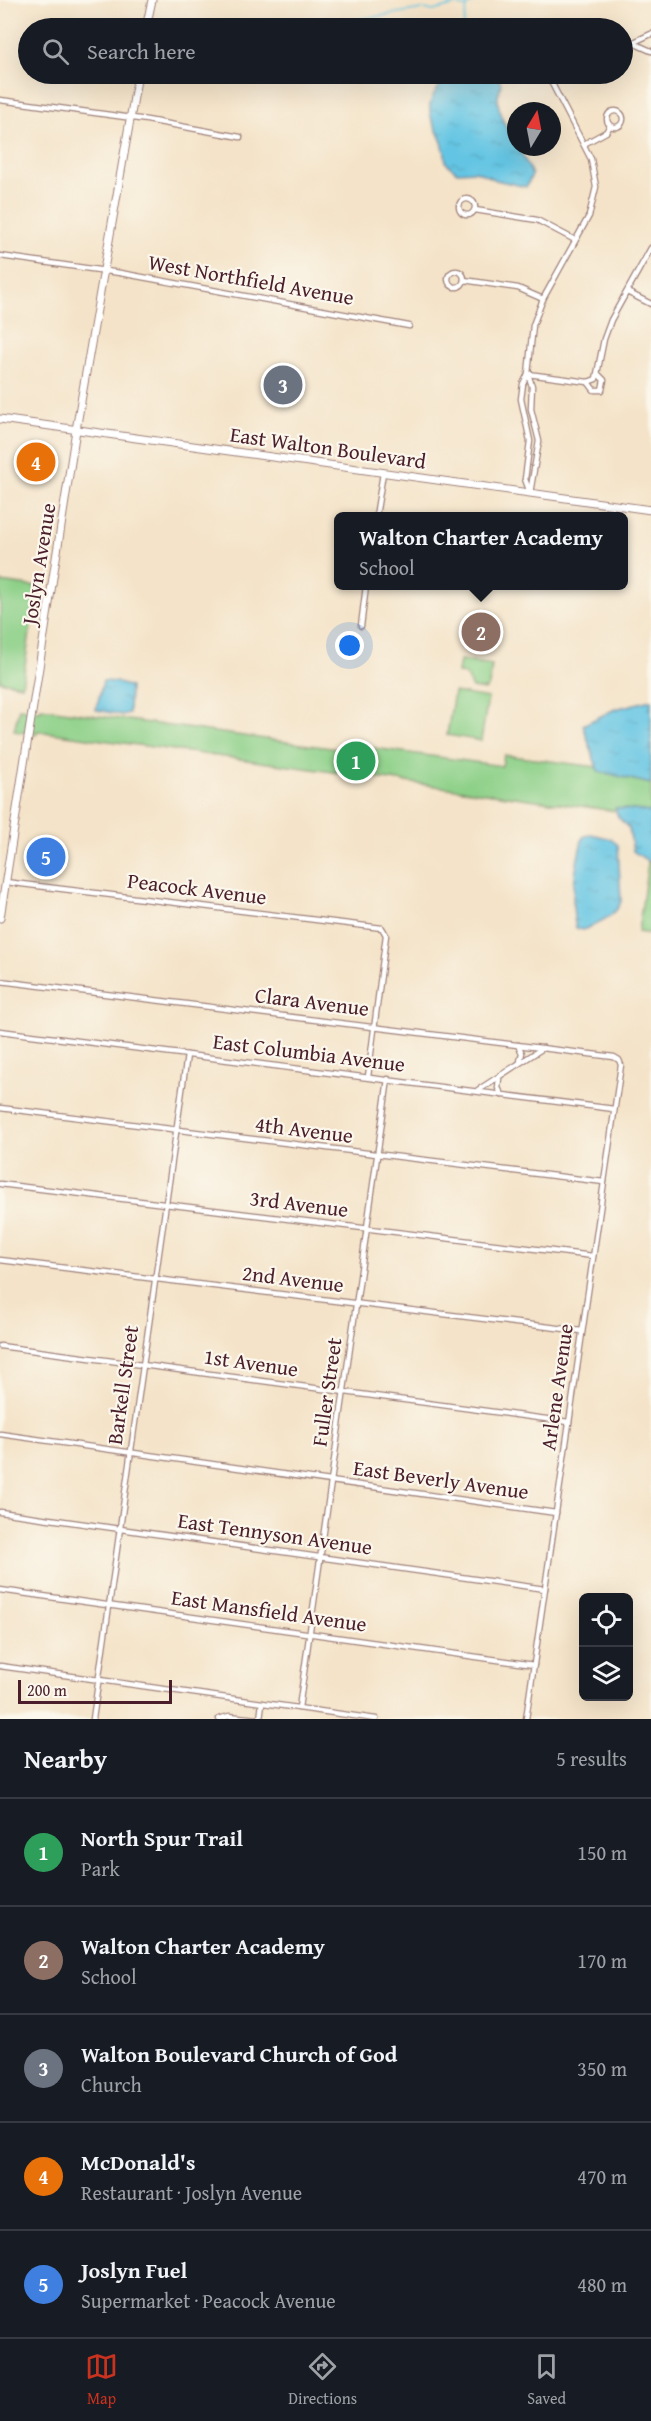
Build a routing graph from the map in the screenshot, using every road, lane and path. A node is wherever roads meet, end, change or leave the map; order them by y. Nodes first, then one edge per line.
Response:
1 (152, 0) edge
2 (149, 18) edge
3 (651, 34) edge
4 (634, 42) joint
5 (651, 51) edge
6 (136, 84) edge
7 (552, 84) edge
8 (0, 100) edge
9 (130, 117) junction
10 (610, 126) dead end
11 (240, 137) dead end
12 (584, 144) junction
13 (475, 210) dead end
14 (575, 240) junction
15 (651, 248) edge
16 (0, 256) edge
17 (103, 270) junction
18 (464, 280) dead end
19 (627, 292) junction
20 (543, 299) junction
21 (651, 304) edge
22 (409, 326) dead end
23 (528, 374) junction
24 (598, 374) junction
25 (588, 382) junction
26 (0, 419) edge
27 (76, 430) junction
28 (530, 450) junction
29 (539, 452) junction
30 (383, 473) junction
31 (531, 493) junction
32 (651, 510) edge
33 (377, 512) edge
34 (365, 590) edge
35 (361, 626) dead end
36 (5, 882) junction
37 (0, 918) edge
38 (0, 981) edge
39 (375, 1026) junction
40 (0, 1031) edge
41 (516, 1043) junction
42 (543, 1048) junction
43 (187, 1055) junction
44 (619, 1060) joint
45 (520, 1061) junction
46 (368, 1077) junction
47 (499, 1078) junction
48 (388, 1080) junction
49 (476, 1091) junction
50 (503, 1096) junction
51 (0, 1108) edge
52 (614, 1109) junction
53 (176, 1131) junction
54 (377, 1155) junction
55 (604, 1182) junction
56 (0, 1184) edge
57 (165, 1204) junction
58 (367, 1229) junction
59 (593, 1256) junction
60 (0, 1260) edge
61 (155, 1279) junction
62 (356, 1304) junction
63 (582, 1331) junction
64 (0, 1347) edge
65 (143, 1366) junction
66 (344, 1392) junction
67 (569, 1422) junction
68 (0, 1434) edge
69 (130, 1453) junction
70 (332, 1481) junction
71 (0, 1512) edge
72 (556, 1513) junction
73 (120, 1529) junction
74 (321, 1557) junction
75 (545, 1589) junction
76 (0, 1590) edge
77 (109, 1605) junction
78 (310, 1633) junction
79 (534, 1665) junction
80 (0, 1666) edge
81 (98, 1680) junction
82 (262, 1703) junction
83 (299, 1708) junction
84 (93, 1719) edge
85 (219, 1719) edge
86 (258, 1719) edge
87 (376, 1719) edge
88 (526, 1719) edge

1 - 2 main road
3 - 4 street
4 - 5 street
6 - 9 main road, Joslyn Avenue
7 - 12 street
8 - 9 street
9 - 11 street
9 - 17 main road, Joslyn Avenue
10 - 12 street
12 - 14 street
13 - 14 street
14 - 20 street
15 - 19 street
16 - 17 street, West Northfield Avenue
17 - 22 street, West Northfield Avenue
17 - 27 main road, Joslyn Avenue
18 - 20 street
19 - 21 street
19 - 24 street
20 - 23 street
23 - 25 street
23 - 28 street
23 - 29 street
24 - 25 street
24 - 25 street
26 - 27 main road, East Walton Boulevard
27 - 30 main road, East Walton Boulevard
27 - 36 main road, Joslyn Avenue
28 - 29 street
28 - 31 street
29 - 31 street
30 - 31 main road, East Walton Boulevard
30 - 33 street
31 - 32 main road, East Walton Boulevard
34 - 35 street
36 - 37 main road, Joslyn Avenue
36 - 39 street, Peacock Avenue
38 - 39 street, Clara Avenue
39 - 41 street, Clara Avenue
39 - 46 street
40 - 43 street, East Columbia Avenue
41 - 42 street, Clara Avenue
41 - 45 street
42 - 44 street, Clara Avenue
42 - 45 street
43 - 46 street, East Columbia Avenue
43 - 53 street, Barkell Street
44 - 52 street, Arlene Avenue
45 - 47 street
46 - 48 street, East Columbia Avenue
47 - 49 street
47 - 50 street
48 - 49 street, East Columbia Avenue
48 - 54 street, Fuller Street
49 - 50 street, East Columbia Avenue
50 - 52 street, East Columbia Avenue
51 - 53 street, 4th Avenue
52 - 55 street, Arlene Avenue
53 - 54 street, 4th Avenue
53 - 57 street, Barkell Street
54 - 55 street, 4th Avenue
54 - 58 street, Fuller Street
55 - 59 street, Arlene Avenue
56 - 57 street, 3rd Avenue
57 - 58 street, 3rd Avenue
57 - 61 street, Barkell Street
58 - 59 street, 3rd Avenue
58 - 62 street, Fuller Street
59 - 63 street, Arlene Avenue
60 - 61 street, 2nd Avenue
61 - 62 street, 2nd Avenue
61 - 65 street, Barkell Street
62 - 63 street, 2nd Avenue
62 - 66 street, Fuller Street
63 - 67 street, Arlene Avenue
64 - 65 street, 1st Avenue
65 - 66 street, 1st Avenue
65 - 69 street, Barkell Street
66 - 67 street, 1st Avenue
66 - 70 street, Fuller Street
67 - 72 street, Arlene Avenue
68 - 69 street, East Beverly Avenue
69 - 70 street, East Beverly Avenue
69 - 73 street, Barkell Street
70 - 72 street, East Beverly Avenue
70 - 74 street, Fuller Street
71 - 73 street, East Tennyson Avenue
72 - 75 street, Arlene Avenue
73 - 74 street, East Tennyson Avenue
73 - 77 street, Barkell Street
74 - 75 street, East Tennyson Avenue
74 - 78 street, Fuller Street
75 - 79 street, Arlene Avenue
76 - 77 street, East Mansfield Avenue
77 - 78 street, East Mansfield Avenue
77 - 81 street, Barkell Street
78 - 79 street, East Mansfield Avenue
78 - 83 street, Fuller Street
79 - 88 street, Arlene Avenue
80 - 81 street
81 - 82 street
81 - 84 street, Barkell Street
82 - 83 street
82 - 86 street
83 - 87 street
85 - 86 street

